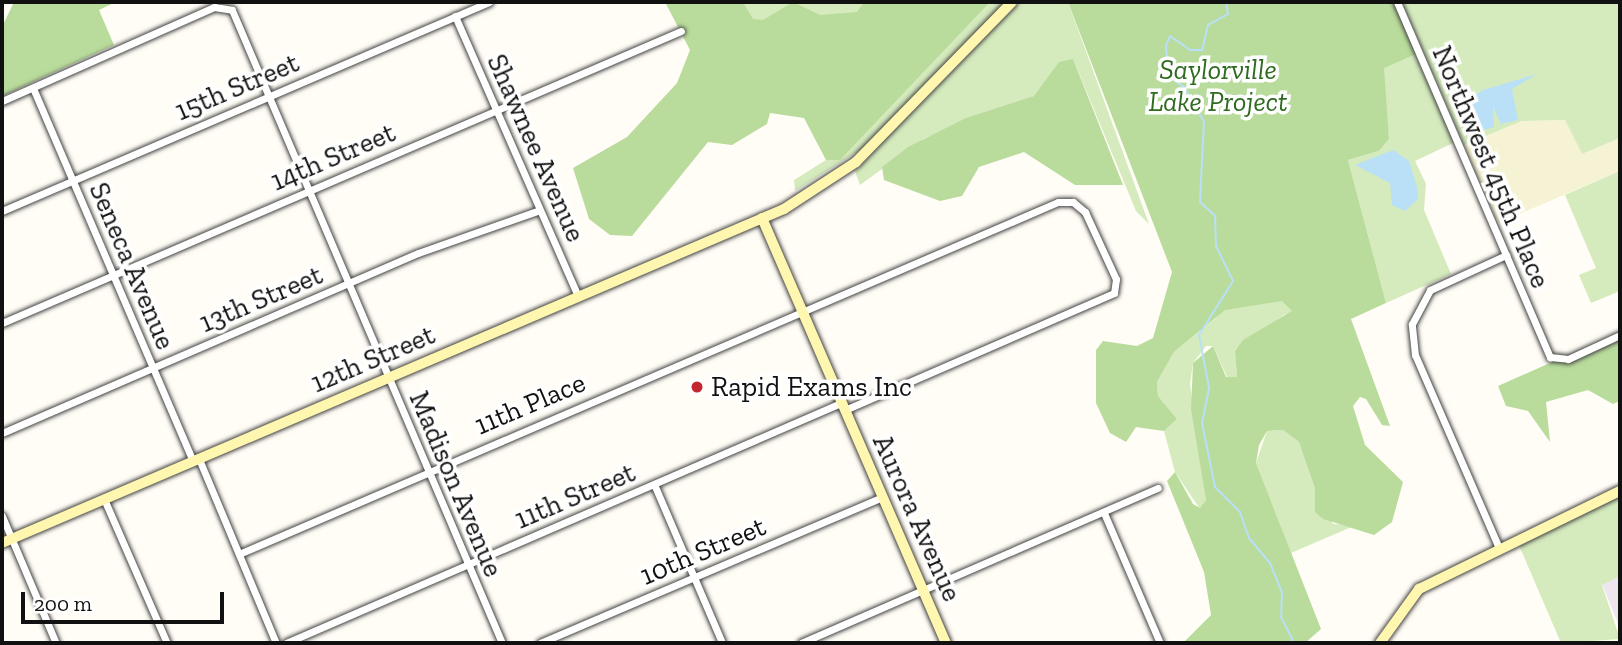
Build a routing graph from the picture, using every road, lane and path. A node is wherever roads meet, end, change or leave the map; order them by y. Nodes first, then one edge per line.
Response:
1 (489, 2) edge
2 (1012, 2) edge
3 (1397, 2) edge
4 (455, 16) junction
5 (681, 31) dead end
6 (33, 88) junction
7 (269, 96) junction
8 (2, 101) edge
9 (496, 110) junction
10 (73, 180) junction
11 (308, 190) junction
12 (540, 210) junction
13 (2, 211) edge
14 (1085, 212) joint
15 (762, 218) junction
16 (1506, 255) junction
17 (113, 275) junction
18 (348, 284) junction
19 (578, 296) junction
20 (801, 312) junction
21 (2, 323) edge
22 (1620, 335) edge
23 (153, 368) junction
24 (388, 377) junction
25 (843, 407) junction
26 (2, 433) edge
27 (196, 460) junction
28 (428, 470) junction
29 (654, 484) junction
30 (1158, 488) dead end
31 (1620, 491) edge
32 (883, 497) junction
33 (104, 499) junction
34 (1104, 513) junction
35 (2, 516) edge
36 (7, 541) edge
37 (1499, 548) junction
38 (239, 554) junction
39 (468, 564) junction
40 (694, 578) junction
41 (924, 591) junction
42 (1382, 642) edge
43 (57, 643) edge
44 (167, 643) edge
45 (276, 643) edge
46 (286, 643) edge
47 (502, 643) edge
48 (540, 643) edge
49 (722, 643) edge
50 (801, 643) edge
51 (946, 643) edge
52 (1160, 643) edge

1 - 4 street, 15th Street
2 - 15 main road, 12th Street
3 - 16 street, Northwest 45th Place
4 - 7 street, 15th Street
4 - 9 street, Shawnee Avenue
5 - 9 street, 14th Street
6 - 7 street, Madison Avenue
6 - 8 street
6 - 10 street, Seneca Avenue
7 - 10 street, 15th Street
7 - 11 street, Madison Avenue
9 - 11 street, 14th Street
9 - 12 street, Shawnee Avenue
10 - 13 street, 15th Street
10 - 17 street, Seneca Avenue
11 - 17 street, 14th Street
11 - 18 street, Madison Avenue
12 - 18 street, 13th Street
12 - 19 street, Shawnee Avenue
14 - 20 street, 11th Place
14 - 25 street, 11th Street
15 - 19 main road, 12th Street
15 - 20 main road, Aurora Avenue
16 - 22 street, Northwest 45th Place
16 - 37 street
17 - 21 street, 14th Street
17 - 23 street, Seneca Avenue
18 - 23 street, 13th Street
18 - 24 street, Madison Avenue
19 - 24 main road, 12th Street
20 - 25 main road, Aurora Avenue
20 - 28 street, 11th Place
23 - 26 street, 13th Street
23 - 27 street, Seneca Avenue
24 - 27 main road, 12th Street
24 - 28 street, Madison Avenue
25 - 29 street, 11th Street
25 - 32 main road, Aurora Avenue
27 - 33 main road, 12th Street
27 - 38 street, Seneca Avenue
28 - 38 street, 11th Place
28 - 39 street, Madison Avenue
29 - 39 street, 11th Street
29 - 40 street
30 - 34 street
31 - 37 main road
32 - 40 street, 10th Street
32 - 41 main road, Aurora Avenue
33 - 36 main road, 12th Street
33 - 44 street
34 - 41 street
34 - 52 street
35 - 36 street
36 - 43 street
37 - 42 main road
38 - 45 street, Seneca Avenue
39 - 46 street, 11th Street
39 - 47 street, Madison Avenue
40 - 48 street, 10th Street
40 - 49 street
41 - 50 street
41 - 51 main road, Aurora Avenue

